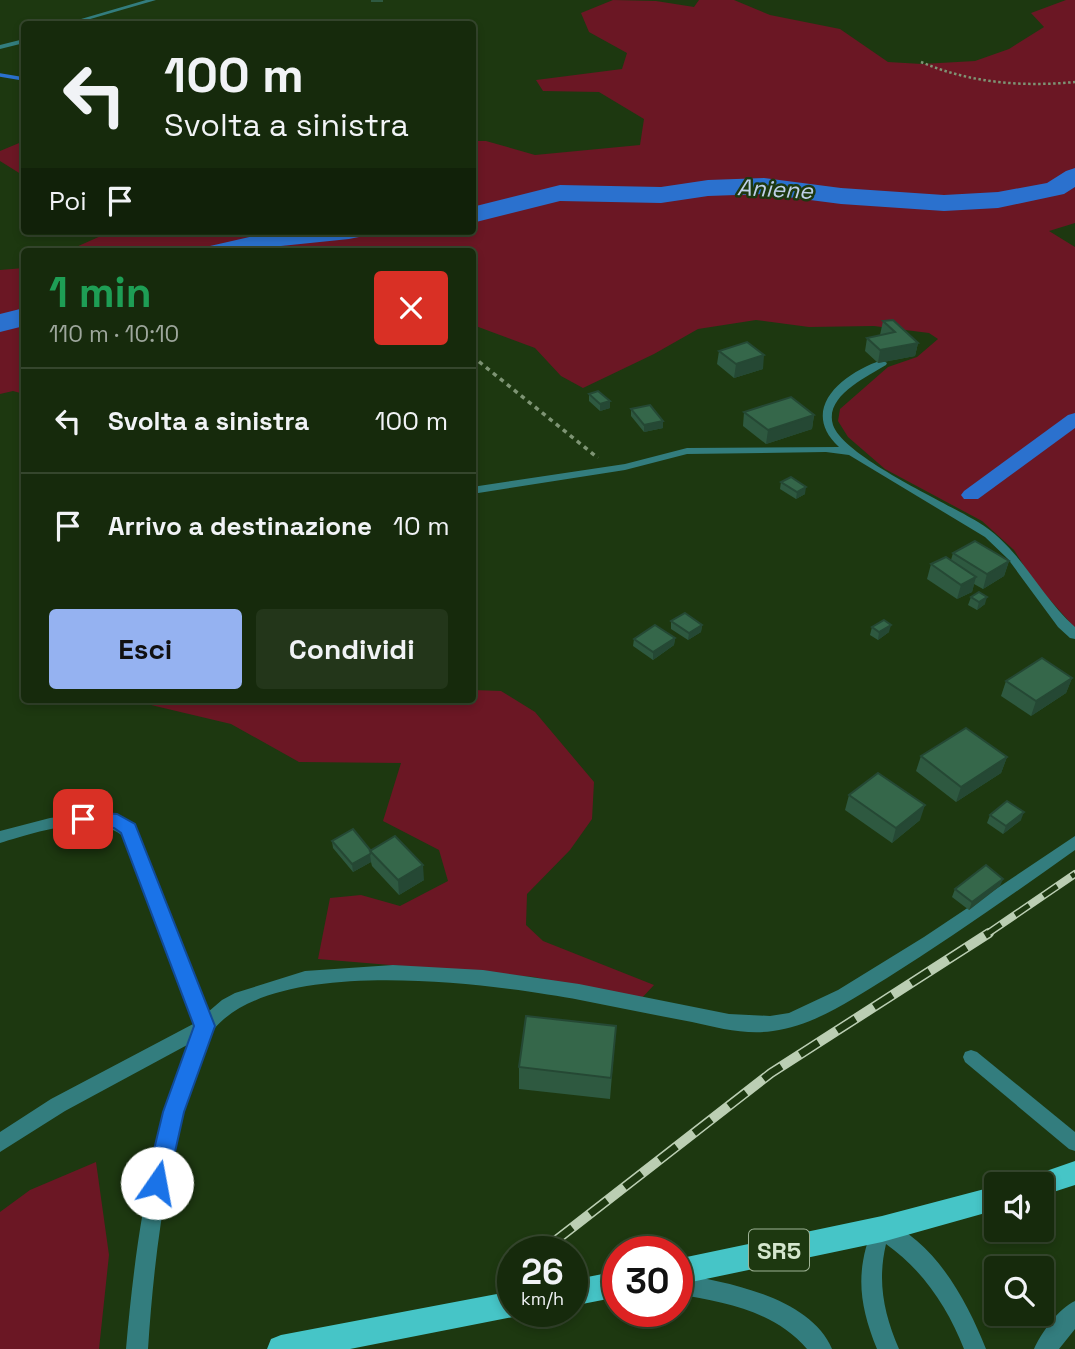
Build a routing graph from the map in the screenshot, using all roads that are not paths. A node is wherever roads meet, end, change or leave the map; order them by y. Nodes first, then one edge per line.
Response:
1 (153, 0) edge
2 (78, 21) edge
3 (21, 42) edge
4 (0, 47) edge
5 (882, 363) edge
6 (851, 452) junction
7 (476, 490) edge
8 (1075, 635) edge
9 (0, 836) edge
10 (1075, 842) edge
11 (205, 1026) junction
12 (971, 1057) dead end
13 (0, 1143) edge
14 (1075, 1143) edge
15 (1075, 1173) edge
16 (1054, 1180) edge
17 (984, 1201) edge
18 (881, 1229) junction
19 (693, 1269) edge
20 (693, 1287) edge
21 (497, 1307) edge
22 (1075, 1312) edge
23 (137, 1349) edge
24 (281, 1349) edge
25 (821, 1349) edge
26 (888, 1349) edge
27 (975, 1349) edge
28 (1045, 1349) edge

1 - 2 street
3 - 4 street
5 - 6 street
6 - 7 street
6 - 8 street
9 - 11 street
10 - 11 street
11 - 13 street
11 - 23 street
12 - 14 lane
15 - 16 main road
17 - 18 main road, SR5
18 - 19 main road, SR5
18 - 26 street
18 - 27 street
20 - 25 street
21 - 24 main road
22 - 28 street

